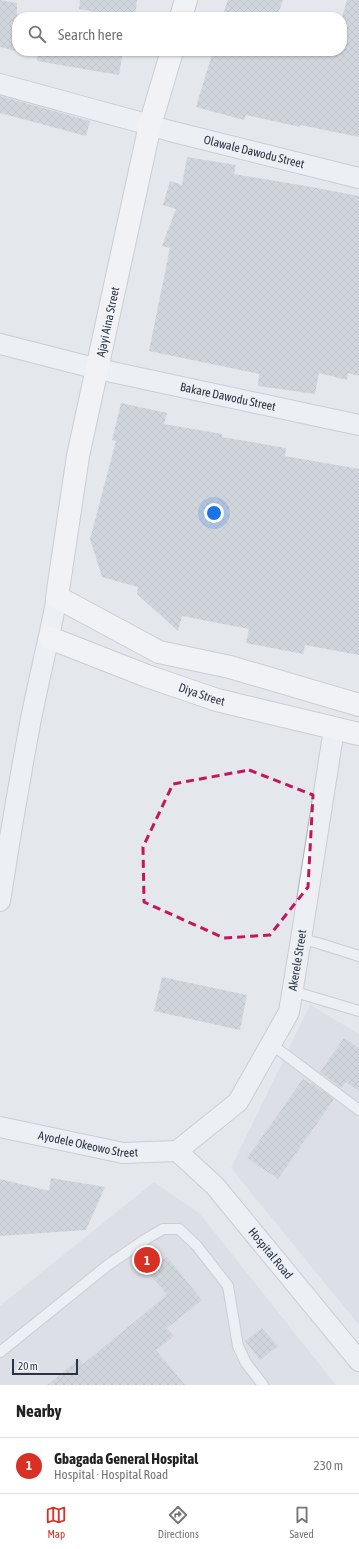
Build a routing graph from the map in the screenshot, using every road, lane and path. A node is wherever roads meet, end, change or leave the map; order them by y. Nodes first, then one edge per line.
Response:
1 (186, 0) edge
2 (182, 12) edge
3 (171, 56) edge
4 (0, 84) edge
5 (150, 125) junction
6 (359, 178) edge
7 (0, 344) edge
8 (98, 369) junction
9 (359, 425) edge
10 (57, 596) junction
11 (50, 638) junction
12 (359, 705) edge
13 (334, 729) junction
14 (359, 734) edge
15 (0, 901) edge
16 (302, 939) junction
17 (359, 956) edge
18 (292, 992) junction
19 (359, 1011) edge
20 (271, 1044) junction
21 (359, 1110) edge
22 (0, 1127) edge
23 (177, 1151) junction
24 (0, 1352) edge
25 (359, 1361) edge
26 (263, 1385) edge

1 - 2 main road
3 - 5 main road, Ajayi Aina Street
4 - 5 street, Olawale Dawodu Street
5 - 6 street, Olawale Dawodu Street
5 - 8 main road, Ajayi Aina Street
7 - 8 street, Bakare Dawodu Street
8 - 9 street, Bakare Dawodu Street
8 - 10 main road, Ajayi Aina Street
10 - 11 street
10 - 12 main road
11 - 13 main road, Diya Street
11 - 15 street
13 - 14 main road, Diya Street
13 - 16 street, Akerele Street
16 - 17 lane
16 - 18 street, Akerele Street
18 - 19 lane
18 - 20 street, Akerele Street
20 - 21 lane
20 - 23 street, Akerele Street
22 - 23 street, Ayodele Okeowo Street
23 - 25 street, Hospital Road
24 - 26 lane

